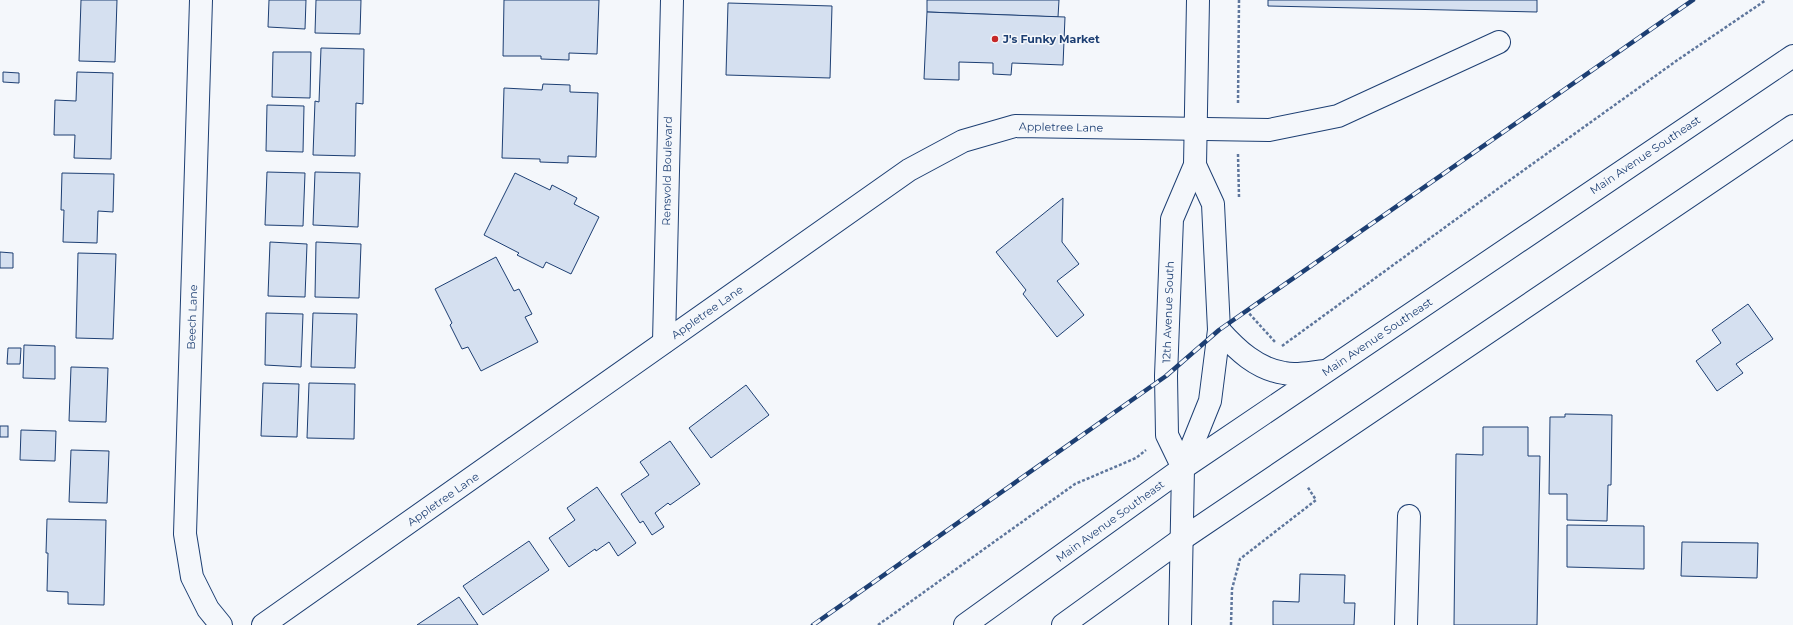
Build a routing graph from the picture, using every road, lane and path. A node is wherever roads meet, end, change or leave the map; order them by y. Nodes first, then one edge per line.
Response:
1 (201, 0) edge
2 (672, 0) edge
3 (1198, 0) edge
4 (1239, 0) edge
5 (1766, 0) edge
6 (1499, 42) dead end
7 (1793, 56) edge
8 (1793, 126) edge
9 (1196, 129) junction
10 (1238, 130) junction
11 (1196, 165) junction
12 (1240, 201) dead end
13 (1245, 304) dead end
14 (1219, 330) junction
15 (664, 342) junction
16 (1326, 371) junction
17 (1136, 458) dead end
18 (1292, 465) junction
19 (1183, 468) junction
20 (1409, 516) dead end
21 (1182, 539) junction
22 (221, 625) edge
23 (264, 625) edge
24 (878, 625) edge
25 (965, 625) edge
26 (1063, 625) edge
27 (1180, 625) edge
28 (1231, 625) edge
29 (1406, 625) edge

1 - 22 street, Beech Lane
2 - 15 street, Rensvold Boulevard
3 - 9 street, 12th Avenue South
4 - 10 path
5 - 13 path
6 - 10 street, Appletree Lane
7 - 16 street, Main Avenue Southeast
8 - 18 street
9 - 10 street, Appletree Lane
9 - 11 street, 12th Avenue South
9 - 15 street, Appletree Lane
10 - 12 path
11 - 14 street
11 - 19 street, 12th Avenue South
14 - 16 street
14 - 19 street
15 - 23 street, Appletree Lane
16 - 19 street, Main Avenue Southeast
17 - 24 path
18 - 21 street
18 - 28 path
19 - 21 street, 12th Avenue South
19 - 25 street, Main Avenue Southeast
20 - 29 street
21 - 26 street
21 - 27 street, 12th Avenue South

